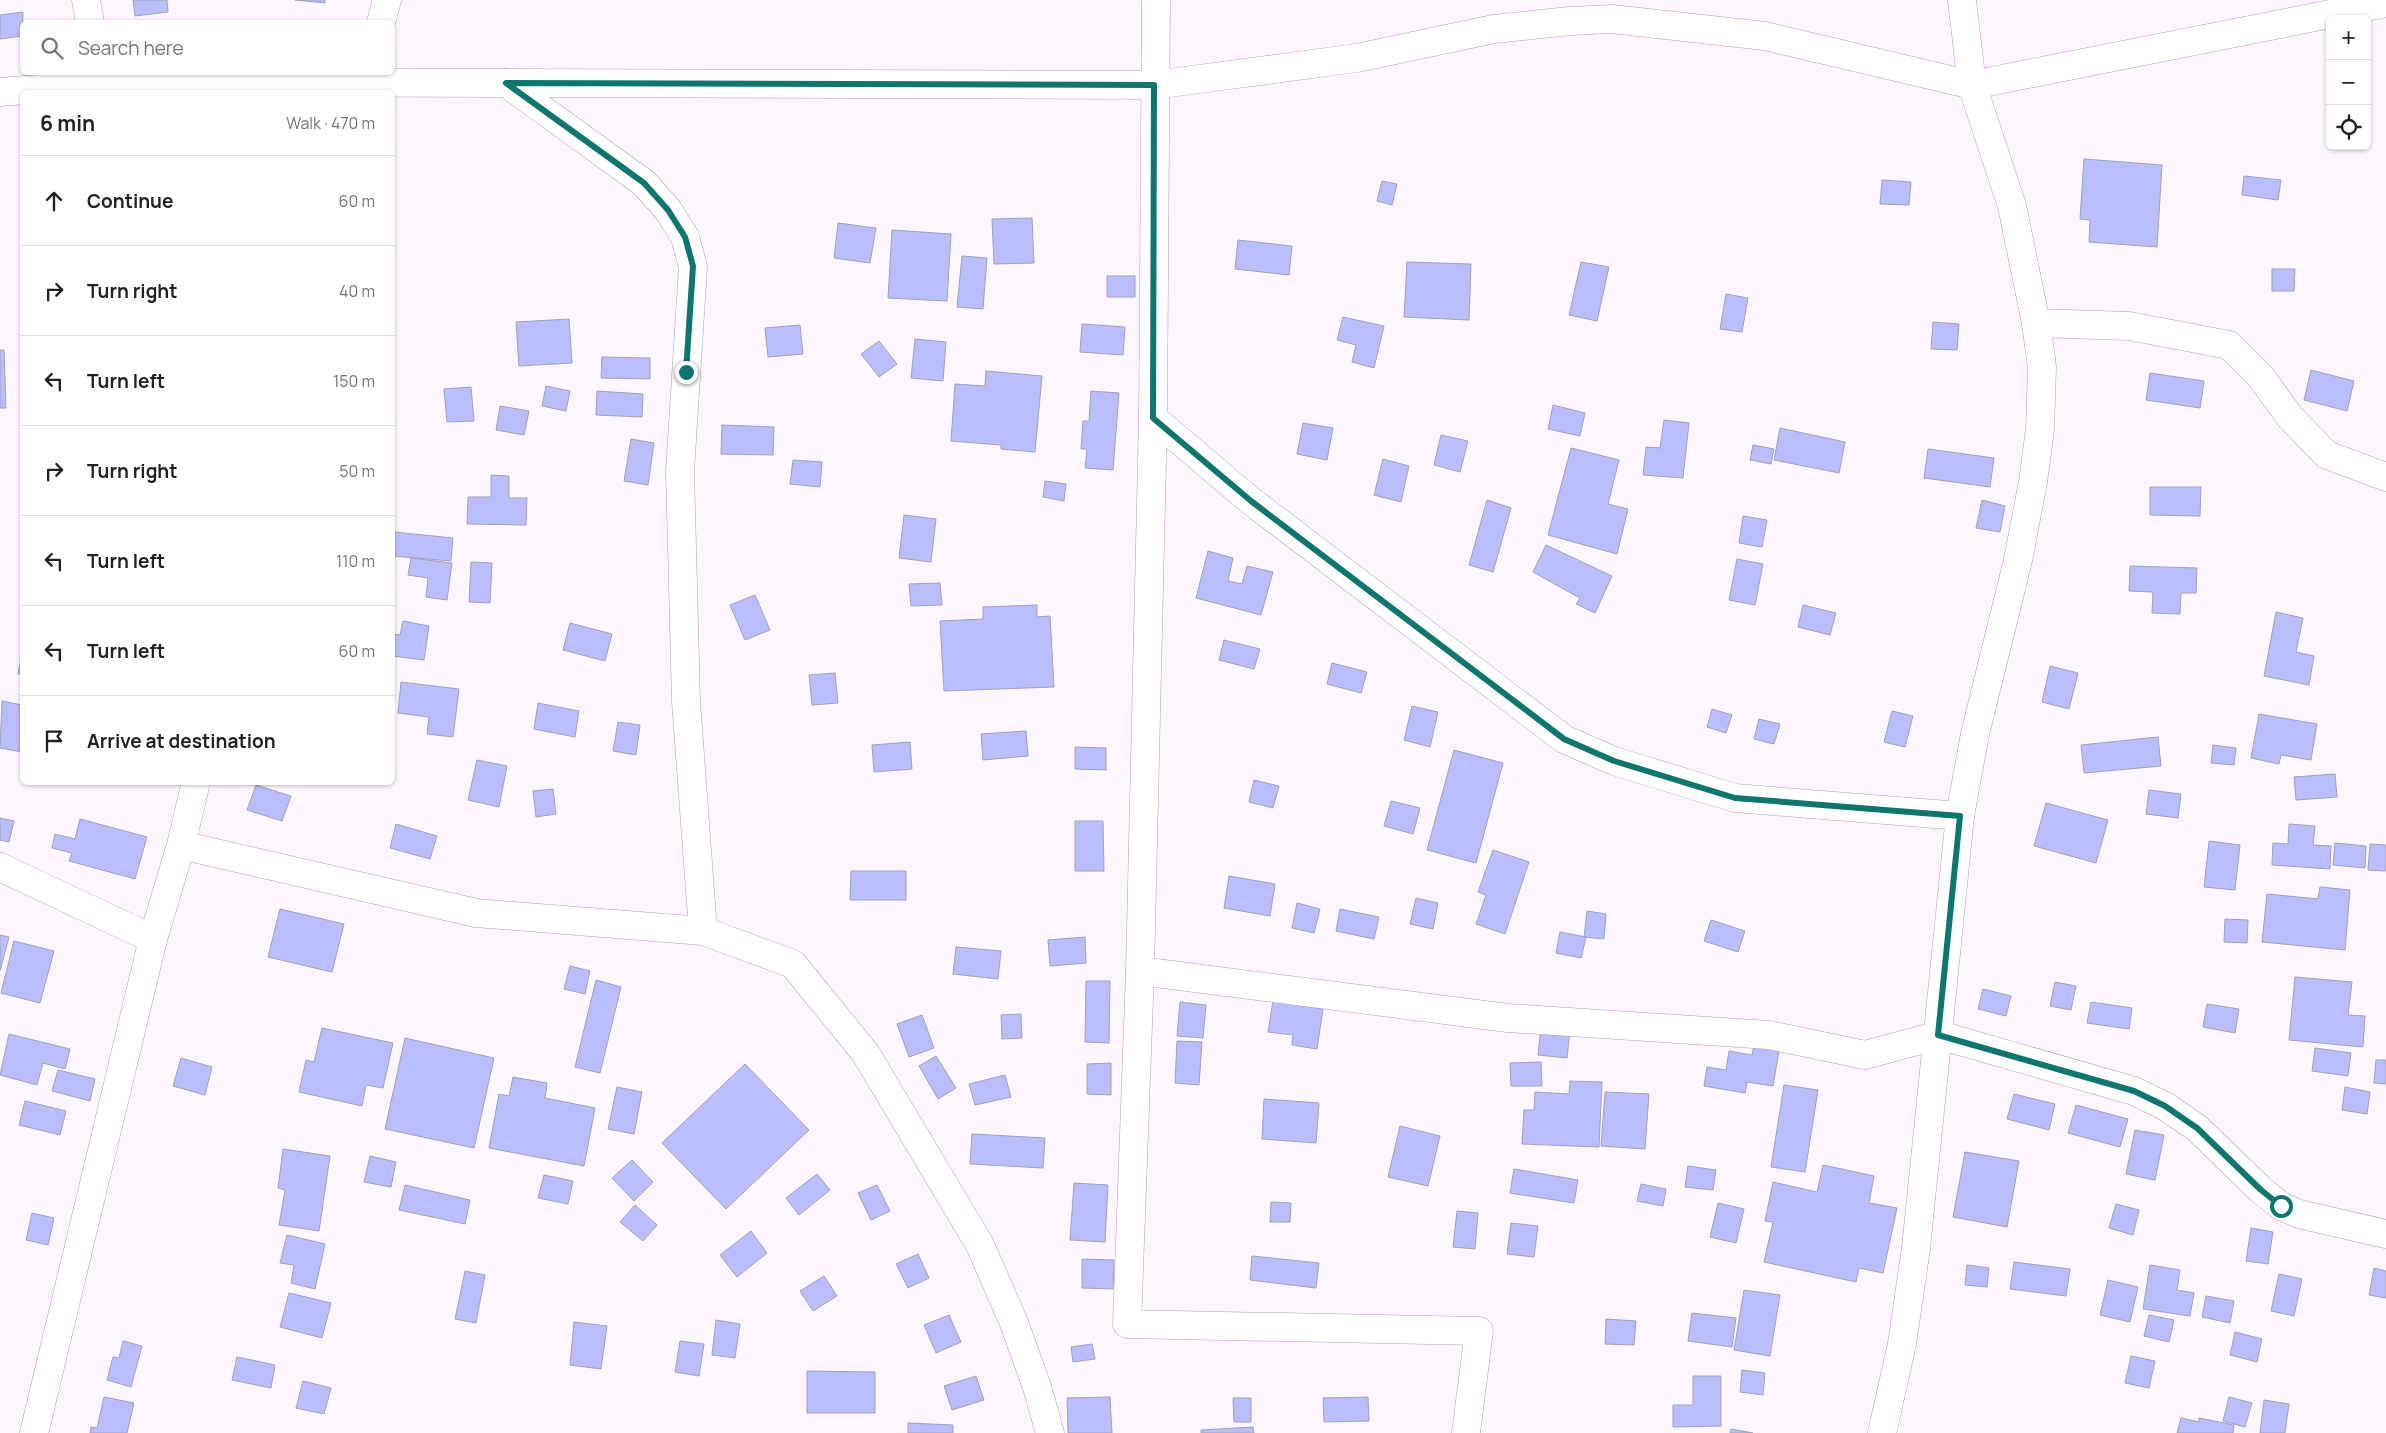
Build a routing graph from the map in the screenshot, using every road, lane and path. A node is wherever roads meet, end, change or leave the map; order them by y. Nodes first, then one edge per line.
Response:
1 (86, 0) edge
2 (387, 0) edge
3 (1156, 0) edge
4 (1962, 0) edge
5 (2386, 2) edge
6 (90, 20) edge
7 (382, 20) edge
8 (99, 78) edge
9 (366, 83) edge
10 (506, 83) junction
11 (1154, 85) junction
12 (1972, 86) junction
13 (0, 92) edge
14 (2036, 323) junction
15 (1153, 418) junction
16 (2386, 477) edge
17 (195, 785) edge
18 (1960, 816) junction
19 (181, 845) junction
20 (0, 867) edge
21 (702, 932) junction
22 (153, 939) junction
23 (1140, 971) junction
24 (1938, 1035) junction
25 (2386, 1234) edge
26 (34, 1433) edge
27 (1050, 1433) edge
28 (1466, 1433) edge
29 (1882, 1433) edge

1 - 6 street
2 - 7 street
3 - 11 street
4 - 12 street
5 - 12 street
8 - 9 street
8 - 13 street
9 - 10 street
10 - 11 street
10 - 21 street
11 - 12 street
11 - 15 street
12 - 14 street
14 - 16 street
14 - 18 street
15 - 18 street
15 - 23 street
17 - 19 street
18 - 24 street
19 - 21 street
19 - 22 street
20 - 22 street
21 - 27 street
22 - 26 street
23 - 24 street
23 - 28 street
24 - 25 street
24 - 29 street

